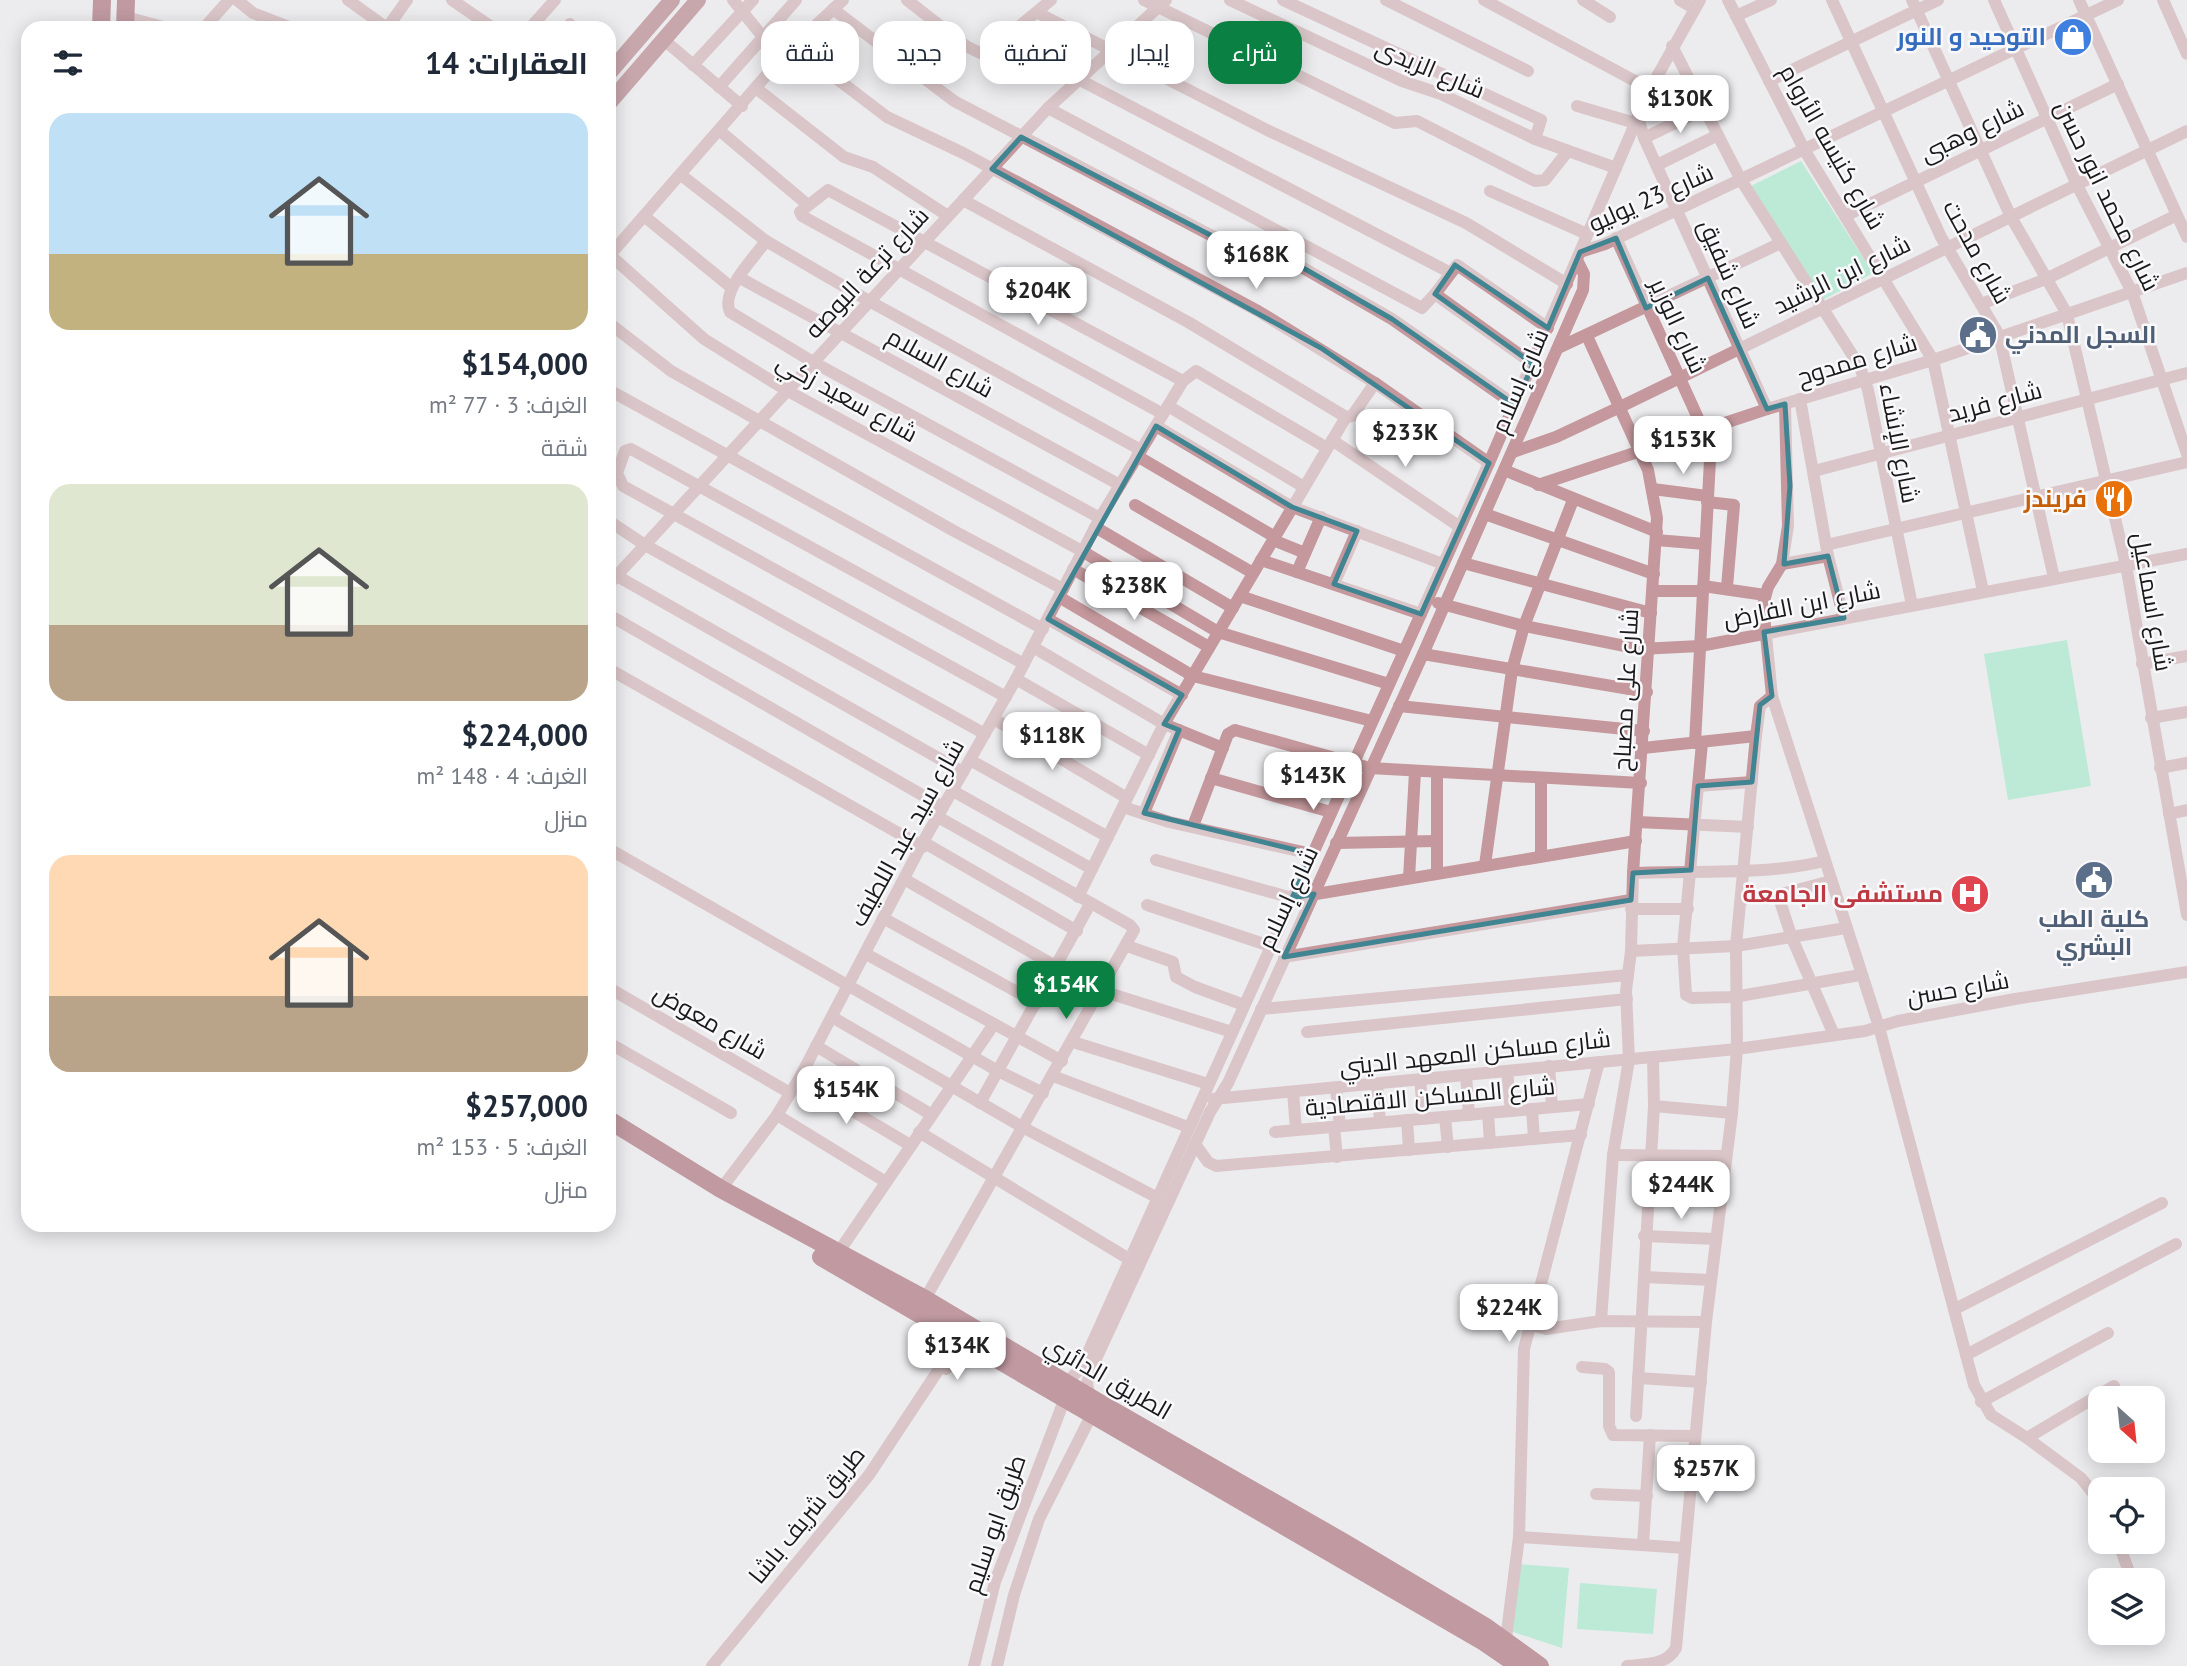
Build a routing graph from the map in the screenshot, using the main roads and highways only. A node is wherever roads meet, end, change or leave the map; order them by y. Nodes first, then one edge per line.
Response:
1 (102, 0) edge
2 (672, 0) edge
3 (698, 0) edge
4 (101, 21) edge
5 (616, 65) edge
6 (616, 95) edge
7 (616, 1124) edge
8 (616, 1137) edge
9 (913, 1298) junction
10 (1063, 1390) junction
11 (1208, 1474) junction
12 (1519, 1666) edge
13 (1540, 1666) edge

1 - 4 highway
2 - 5 main road
3 - 6 main road
7 - 9 highway, الطريق الدائري
8 - 9 highway, الطريق الدائري
9 - 10 highway, الطريق الدائري
9 - 10 highway, الطريق الدائري
10 - 11 highway, الطريق الدائري
11 - 12 highway, الطريق الدائري
11 - 13 highway, الطريق الدائري

